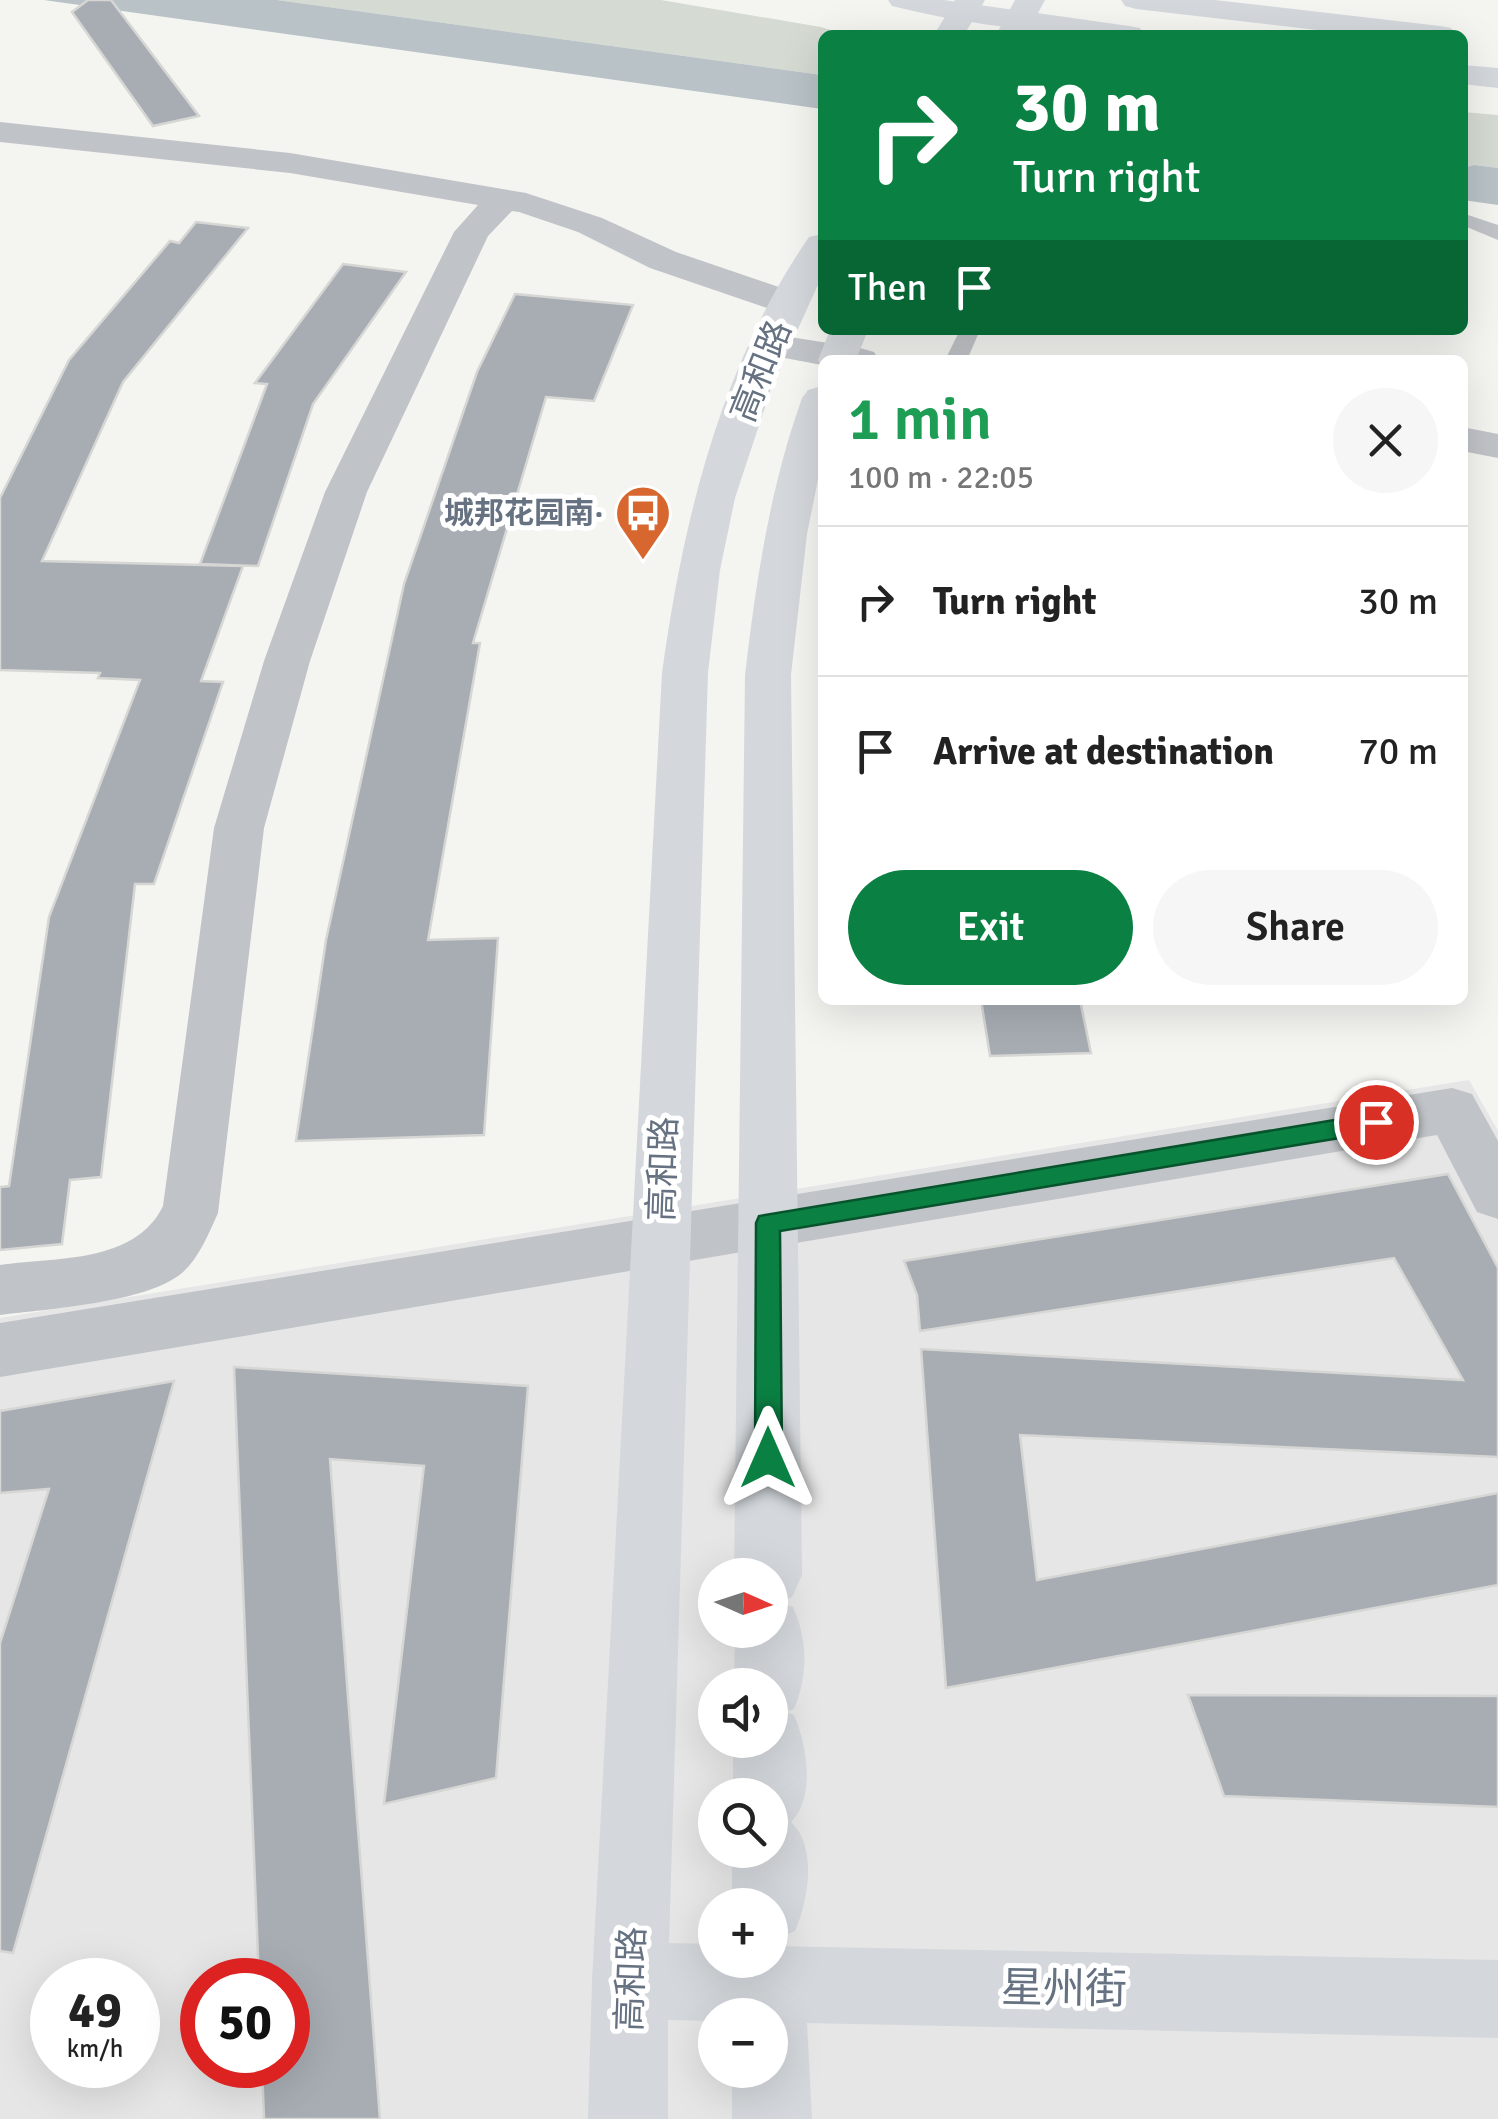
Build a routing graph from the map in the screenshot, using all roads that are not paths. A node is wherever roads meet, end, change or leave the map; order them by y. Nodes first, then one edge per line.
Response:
1 (903, 0) edge
2 (1136, 0) edge
3 (960, 16) edge
4 (1020, 19) edge
5 (1094, 30) edge
6 (1397, 30) edge
7 (1468, 75) edge
8 (1498, 78) edge
9 (0, 132) edge
10 (504, 199) junction
11 (1468, 221) edge
12 (1498, 234) edge
13 (818, 253) edge
14 (780, 324) junction
15 (831, 355) edge
16 (818, 412) edge
17 (1468, 439) edge
18 (1498, 446) edge
19 (1498, 1194) edge
20 (768, 1223) junction
21 (660, 1241) junction
22 (0, 1290) edge
23 (0, 1350) edge
24 (768, 1558) edge
25 (630, 1981) junction
26 (769, 1996) edge
27 (1498, 1999) edge
28 (628, 2119) edge
29 (772, 2119) edge

1 - 3 main road
2 - 6 main road
3 - 4 main road
4 - 5 main road
7 - 8 main road
9 - 10 street
10 - 14 street
10 - 22 street
11 - 12 lane
13 - 14 main road, 高和路
14 - 15 street
14 - 21 main road, 高和路
16 - 20 main road, 高和路
17 - 18 street
19 - 20 street
20 - 21 street
20 - 24 main road, 高和路
21 - 23 street
21 - 25 main road, 高和路
25 - 26 main road, 星州街
25 - 28 main road, 高和路
26 - 27 main road, 星州街
26 - 29 main road

